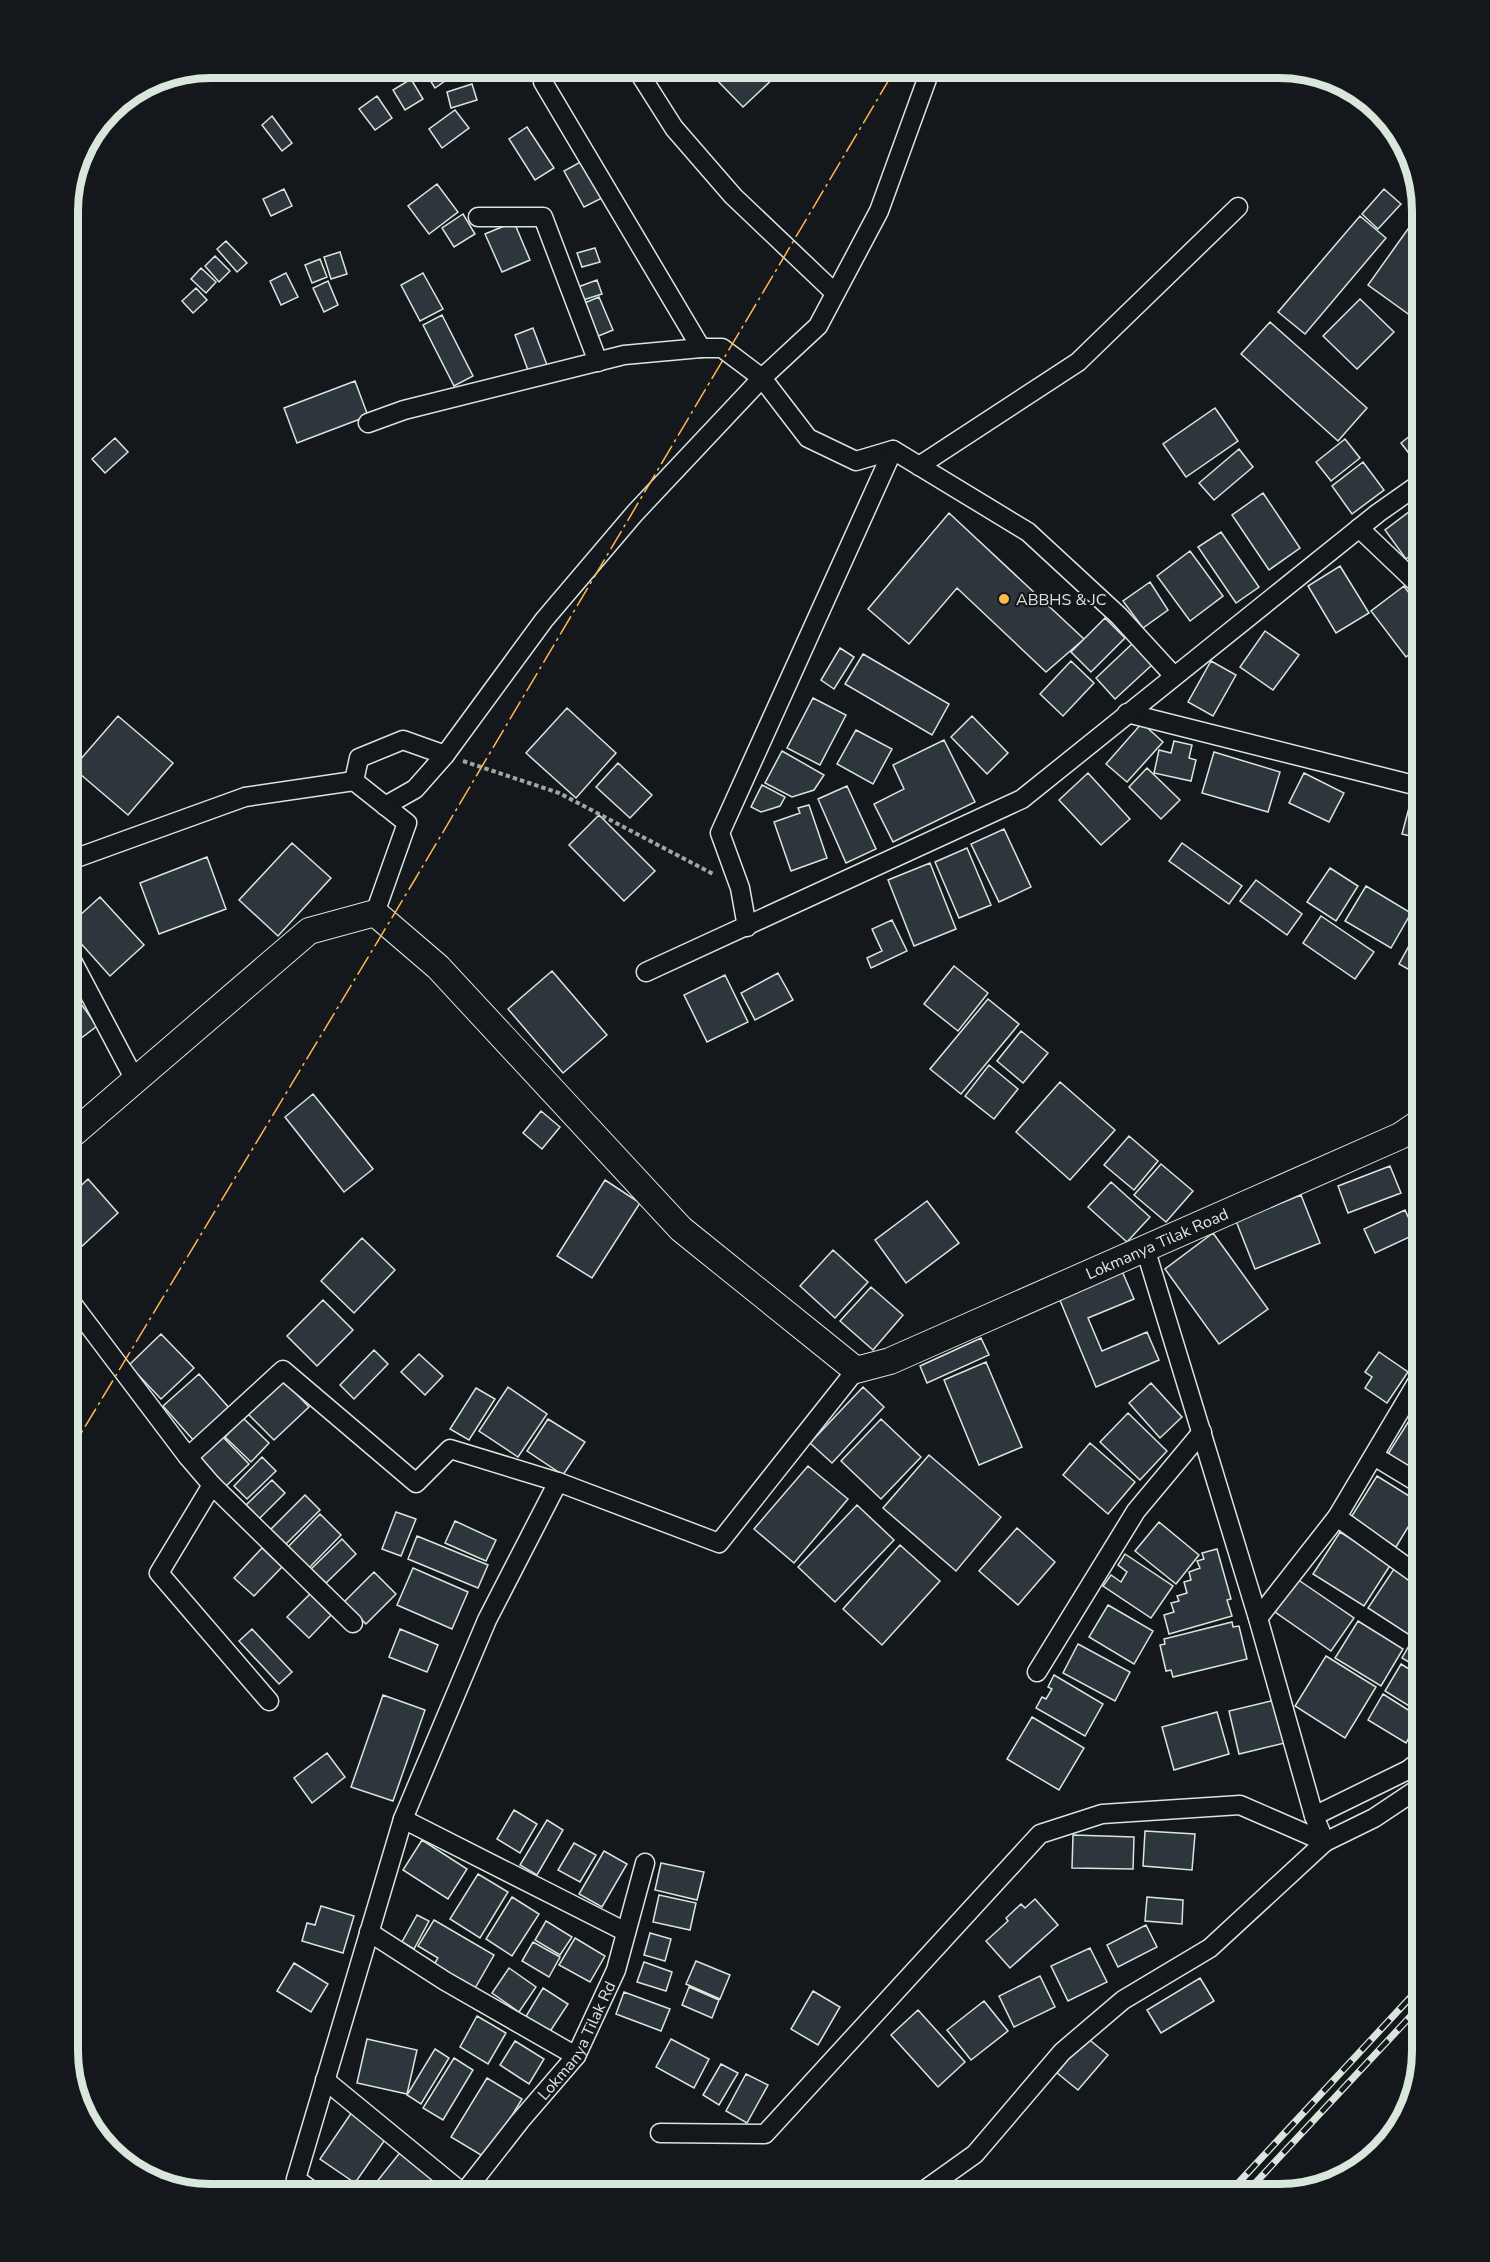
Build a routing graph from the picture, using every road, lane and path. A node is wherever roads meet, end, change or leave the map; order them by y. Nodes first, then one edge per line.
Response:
1 (642, 78) edge
2 (927, 78) edge
3 (543, 82) dead end
4 (1238, 207) dead end
5 (478, 217) dead end
6 (835, 293) junction
7 (701, 348) junction
8 (598, 362) junction
9 (762, 378) junction
10 (368, 423) dead end
11 (893, 450) junction
12 (919, 466) junction
13 (1412, 490) edge
14 (1359, 528) junction
15 (1412, 578) edge
16 (1174, 676) junction
17 (1127, 713) junction
18 (446, 756) junction
19 (354, 781) junction
20 (1412, 784) edge
21 (385, 806) junction
22 (78, 857) edge
23 (740, 888) junction
24 (375, 913) junction
25 (747, 927) junction
26 (78, 972) edge
27 (646, 972) dead end
28 (135, 1080) junction
29 (78, 1128) edge
30 (1412, 1128) edge
31 (1145, 1248) junction
32 (78, 1312) edge
33 (856, 1370) junction
34 (1412, 1391) edge
35 (1202, 1432) junction
36 (1374, 1456) junction
37 (188, 1457) junction
38 (1412, 1479) edge
39 (558, 1482) junction
40 (212, 1485) junction
41 (1337, 1517) junction
42 (1412, 1571) edge
43 (1258, 1618) junction
44 (353, 1623) dead end
45 (1037, 1672) dead end
46 (269, 1701) dead end
47 (1412, 1767) edge
48 (1412, 1793) edge
49 (1314, 1816) junction
50 (403, 1819) junction
51 (1324, 1842) junction
52 (645, 1863) dead end
53 (369, 1932) junction
54 (626, 1932) junction
55 (576, 2056) junction
56 (325, 2080) junction
57 (660, 2133) dead end
58 (303, 2184) edge
59 (452, 2184) edge
60 (472, 2184) edge
61 (933, 2184) edge

1 - 6 street
2 - 6 street
3 - 7 street
4 - 12 street
5 - 8 street
6 - 9 street
7 - 8 street
7 - 9 street
8 - 10 street
9 - 11 street
9 - 18 street
11 - 12 street
11 - 23 street
12 - 16 street
13 - 14 street
14 - 15 street
14 - 16 street
16 - 17 street
17 - 20 street
17 - 25 street
18 - 19 street
18 - 21 street
18 - 23 path
19 - 21 street
19 - 22 street
21 - 24 street
23 - 25 street
24 - 28 main road
24 - 33 main road
25 - 27 street
26 - 28 street
28 - 29 main road
30 - 31 main road, Lokmanya Tilak Road
31 - 33 main road, Lokmanya Tilak Road
31 - 35 street
32 - 37 street
33 - 39 street
34 - 36 street
35 - 43 street
35 - 45 street
36 - 38 street
36 - 41 street
37 - 39 street
37 - 40 street
39 - 50 street
40 - 44 street
40 - 46 street
41 - 42 street
41 - 43 street
43 - 49 street
47 - 49 street
48 - 51 street
49 - 51 street
50 - 53 street
50 - 54 street
51 - 57 street
51 - 61 street
52 - 54 street, Lokmanya Tilak Rd
53 - 55 street
53 - 56 street
54 - 55 street, Lokmanya Tilak Rd
55 - 60 street, Lokmanya Tilak Rd
56 - 58 street
56 - 59 street

